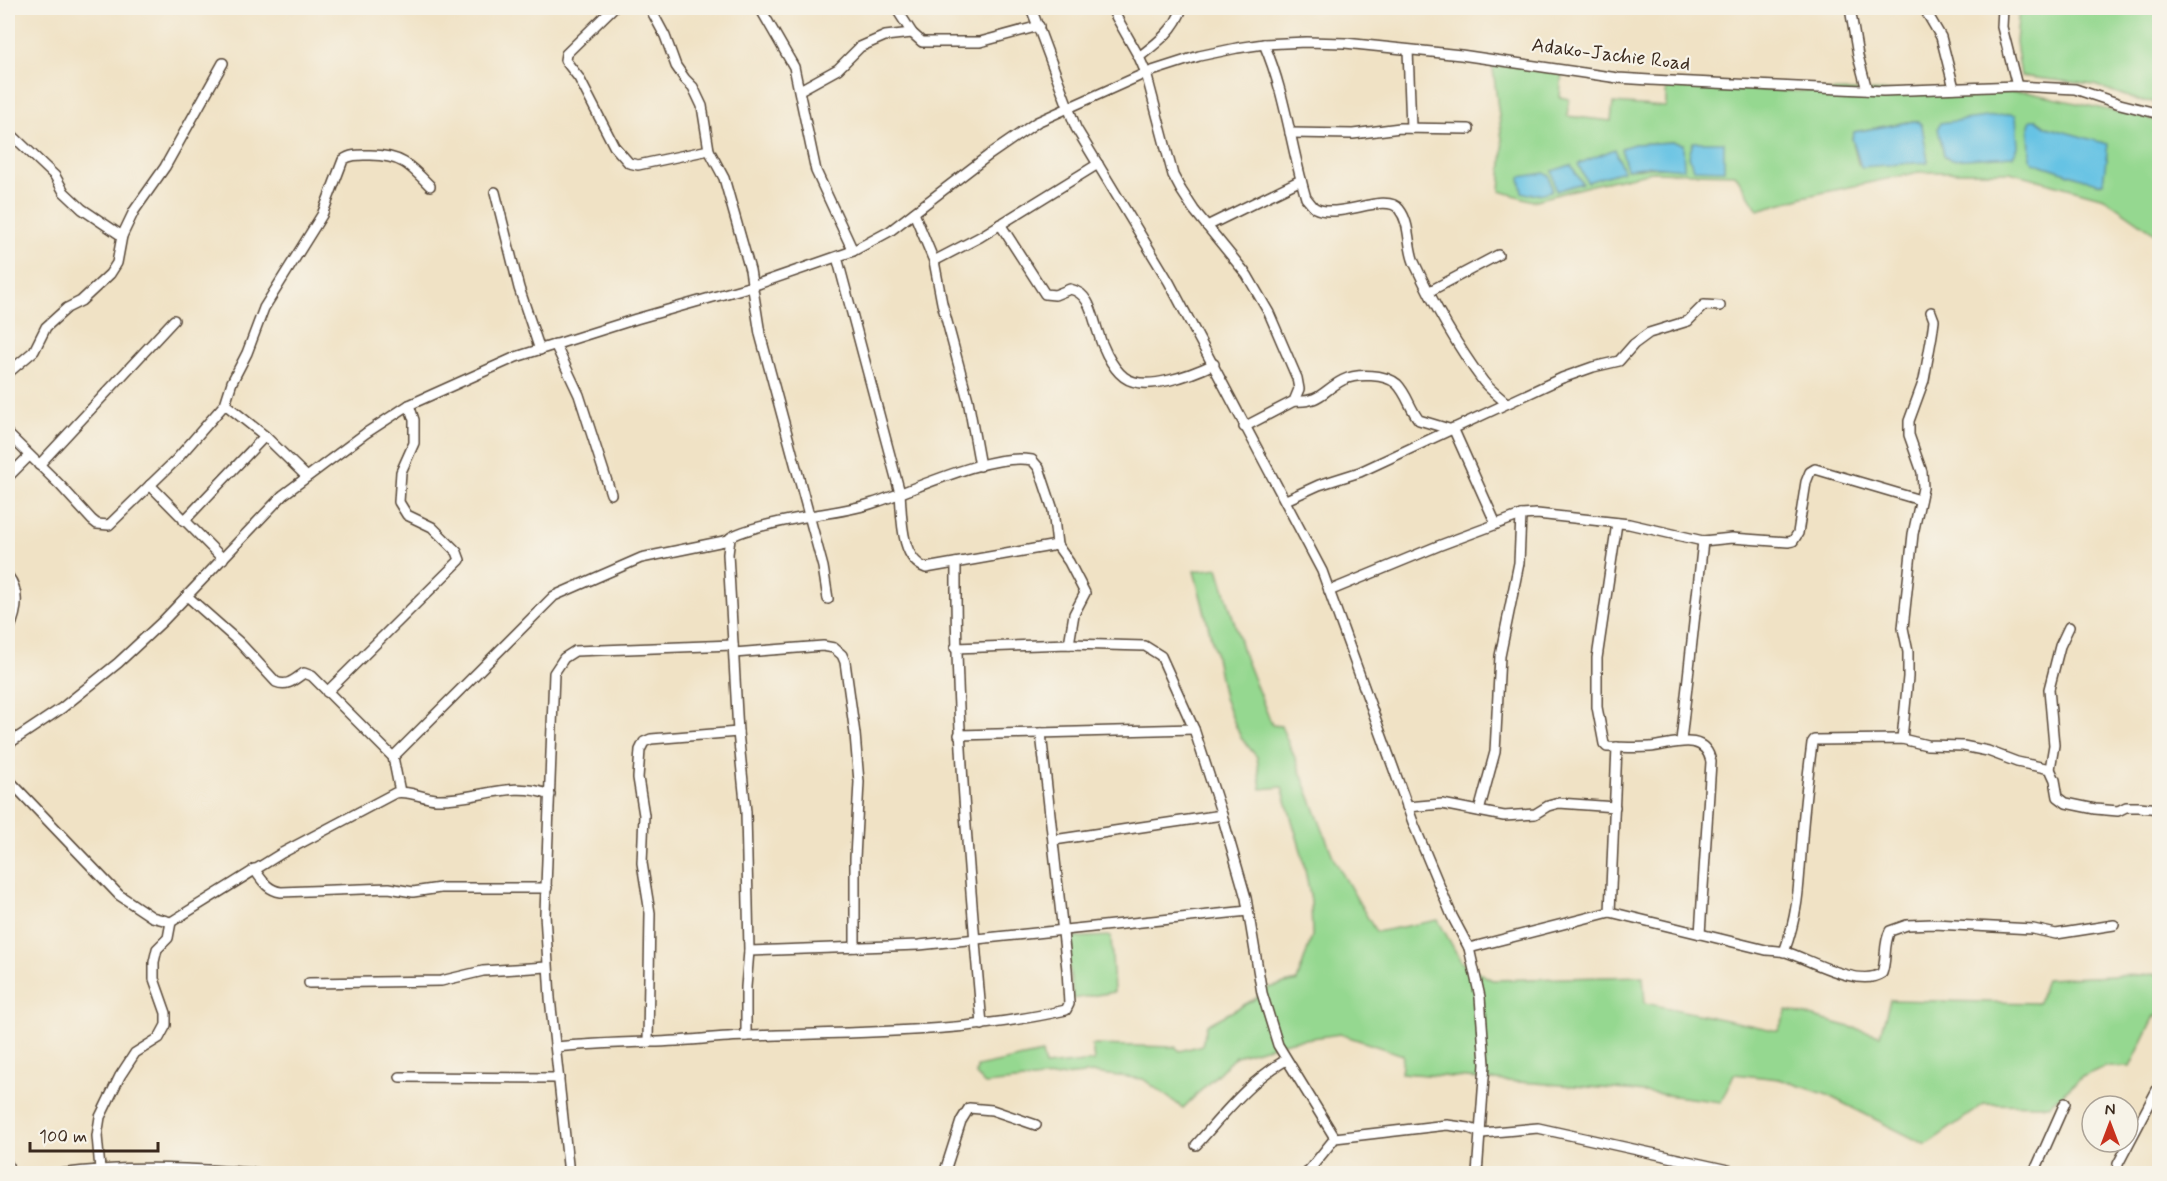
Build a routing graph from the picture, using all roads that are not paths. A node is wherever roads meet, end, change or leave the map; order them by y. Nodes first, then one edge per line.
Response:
1 (613, 8) edge
2 (650, 8) edge
3 (760, 8) edge
4 (897, 8) edge
5 (1031, 8) edge
6 (1182, 8) edge
7 (1850, 8) edge
8 (1924, 8) edge
9 (2003, 8) edge
10 (1113, 11) dead end
11 (1039, 26) junction
12 (912, 33) junction
13 (1264, 44) junction
14 (1408, 50) junction
15 (1138, 57) junction
16 (223, 63) dead end
17 (1146, 73) junction
18 (2017, 86) junction
19 (1954, 88) junction
20 (800, 90) junction
21 (1867, 90) junction
22 (1067, 107) junction
23 (2160, 114) edge
24 (1411, 128) junction
25 (1469, 129) dead end
26 (1290, 133) junction
27 (12, 135) dead end
28 (709, 150) junction
29 (1098, 164) junction
30 (1301, 180) junction
31 (430, 186) dead end
32 (495, 192) dead end
33 (914, 213) junction
34 (1000, 224) junction
35 (1207, 226) junction
36 (122, 236) junction
37 (853, 251) junction
38 (1498, 255) dead end
39 (837, 257) junction
40 (934, 261) junction
41 (752, 286) junction
42 (1430, 291) junction
43 (1720, 306) dead end
44 (1931, 312) dead end
45 (174, 320) dead end
46 (555, 344) junction
47 (540, 350) junction
48 (1214, 364) junction
49 (8, 373) edge
50 (1294, 401) junction
51 (1506, 403) junction
52 (225, 404) junction
53 (409, 405) junction
54 (1244, 427) junction
55 (1451, 429) junction
56 (8, 435) edge
57 (265, 435) junction
58 (29, 456) junction
59 (39, 465) junction
60 (980, 466) junction
61 (306, 476) junction
62 (8, 477) edge
63 (150, 485) junction
64 (900, 493) junction
65 (611, 494) dead end
66 (1286, 500) junction
67 (1920, 500) junction
68 (808, 516) junction
69 (1521, 516) junction
70 (184, 521) junction
71 (1617, 523) junction
72 (1496, 524) junction
73 (729, 540) junction
74 (1703, 541) junction
75 (1057, 545) junction
76 (222, 559) junction
77 (956, 563) junction
78 (8, 576) edge
79 (1329, 591) junction
80 (187, 596) junction
81 (828, 598) dead end
82 (2069, 627) dead end
83 (8, 632) edge
84 (1068, 644) junction
85 (955, 648) junction
86 (733, 649) junction
87 (327, 692) junction
88 (1194, 729) junction
89 (738, 732) junction
90 (1041, 732) junction
91 (959, 735) junction
92 (1902, 739) junction
93 (1681, 741) junction
94 (8, 744) edge
95 (1617, 747) junction
96 (393, 757) junction
97 (2050, 769) junction
98 (8, 779) edge
99 (400, 792) junction
100 (550, 795) junction
101 (1407, 807) junction
102 (1615, 807) junction
103 (2160, 809) edge
104 (1479, 811) junction
105 (1222, 815) junction
106 (1054, 840) junction
107 (255, 869) junction
108 (547, 888) junction
109 (1248, 911) junction
110 (1610, 912) junction
111 (171, 922) junction
112 (2114, 925) dead end
113 (1062, 930) junction
114 (1700, 934) junction
115 (975, 940) junction
116 (855, 947) junction
117 (1468, 948) junction
118 (749, 951) junction
119 (1784, 952) junction
120 (547, 967) junction
121 (309, 983) dead end
122 (982, 1025) junction
123 (746, 1036) junction
124 (648, 1042) junction
125 (556, 1047) junction
126 (1286, 1060) junction
127 (400, 1077) dead end
128 (559, 1078) junction
129 (2160, 1084) edge
130 (2065, 1103) dead end
131 (1036, 1125) dead end
132 (1482, 1133) junction
133 (1335, 1138) junction
134 (1196, 1145) dead end
135 (8, 1165) edge
136 (100, 1169) junction
137 (9, 1173) edge
138 (60, 1173) edge
139 (273, 1173) edge
140 (569, 1173) edge
141 (944, 1173) edge
142 (1306, 1173) edge
143 (1477, 1173) edge
144 (1746, 1173) edge
145 (2031, 1173) edge
146 (2117, 1173) edge

1 - 28 street
2 - 28 street
3 - 20 street
4 - 12 street
5 - 11 street
6 - 15 street
7 - 21 street
8 - 19 street
9 - 18 street
10 - 15 street
11 - 12 street
11 - 22 street
12 - 20 street
13 - 14 street, Adako-Jachie Road
13 - 17 street, Adako-Jachie Road
13 - 26 street
14 - 21 street, Adako-Jachie Road
14 - 24 street
15 - 17 street
16 - 36 street
17 - 22 street, Adako-Jachie Road
17 - 35 street
18 - 19 street, Adako-Jachie Road
18 - 23 street, Adako-Jachie Road
19 - 21 street, Adako-Jachie Road
20 - 37 street
22 - 29 street
22 - 33 street, Adako-Jachie Road
24 - 25 street
24 - 26 street
26 - 30 street
27 - 36 street
28 - 41 street
29 - 34 street
29 - 48 street
30 - 35 street
30 - 42 street
31 - 52 street
32 - 47 street
33 - 37 street, Adako-Jachie Road
33 - 40 street
34 - 40 street
34 - 48 street
35 - 50 street
36 - 49 street
37 - 39 street, Adako-Jachie Road
38 - 42 street
39 - 41 street, Adako-Jachie Road
39 - 64 street
40 - 60 street
41 - 46 street, Adako-Jachie Road
41 - 68 street
42 - 51 street
43 - 51 street
44 - 67 street
45 - 59 street
46 - 47 street, Adako-Jachie Road
46 - 65 street
47 - 53 street, Adako-Jachie Road
48 - 54 street
50 - 54 street
50 - 55 street
51 - 55 street
52 - 57 street
52 - 63 street
53 - 61 street, Adako-Jachie Road
53 - 87 street
54 - 66 street
55 - 66 street
55 - 72 street
56 - 58 street
57 - 61 street
57 - 70 street
58 - 59 street
58 - 62 street
59 - 63 street
60 - 64 street
60 - 75 street
61 - 76 street, Adako-Jachie Road
63 - 70 street
64 - 68 street
64 - 77 street
66 - 79 street
67 - 74 street
67 - 92 street
68 - 73 street
68 - 81 street
69 - 71 street
69 - 72 street
69 - 104 street
70 - 76 street
71 - 74 street
71 - 95 street
72 - 79 street
73 - 86 street
73 - 96 street
74 - 93 street
75 - 77 street
75 - 84 street
76 - 80 street, Adako-Jachie Road
77 - 85 street
78 - 83 street
79 - 101 street
80 - 87 street
80 - 94 street, Adako-Jachie Road
82 - 97 street
84 - 85 street
84 - 88 street
85 - 91 street
86 - 89 street
86 - 100 street
86 - 116 street
87 - 96 street
88 - 90 street
88 - 105 street
89 - 118 street
89 - 124 street
90 - 91 street
90 - 106 street
91 - 115 street
92 - 97 street
92 - 119 street
93 - 95 street
93 - 114 street
95 - 102 street
96 - 99 street
97 - 103 street
98 - 111 street
99 - 100 street
99 - 107 street
100 - 108 street
101 - 104 street
101 - 117 street
102 - 104 street
102 - 110 street
105 - 106 street
105 - 109 street
106 - 113 street
107 - 108 street
107 - 111 street
108 - 120 street
109 - 113 street
109 - 126 street
110 - 114 street
110 - 117 street
111 - 136 street
112 - 119 street
113 - 115 street
113 - 122 street
114 - 119 street
115 - 116 street
115 - 122 street
116 - 118 street
117 - 132 street
118 - 123 street
120 - 121 street
120 - 125 street
122 - 123 street
123 - 124 street
124 - 125 street
125 - 128 street
126 - 133 street
126 - 134 street
127 - 128 street
128 - 140 street
129 - 146 street
130 - 145 street
131 - 141 street
132 - 133 street
132 - 143 street
132 - 144 street
133 - 142 street
135 - 137 street
136 - 138 street
136 - 139 street

